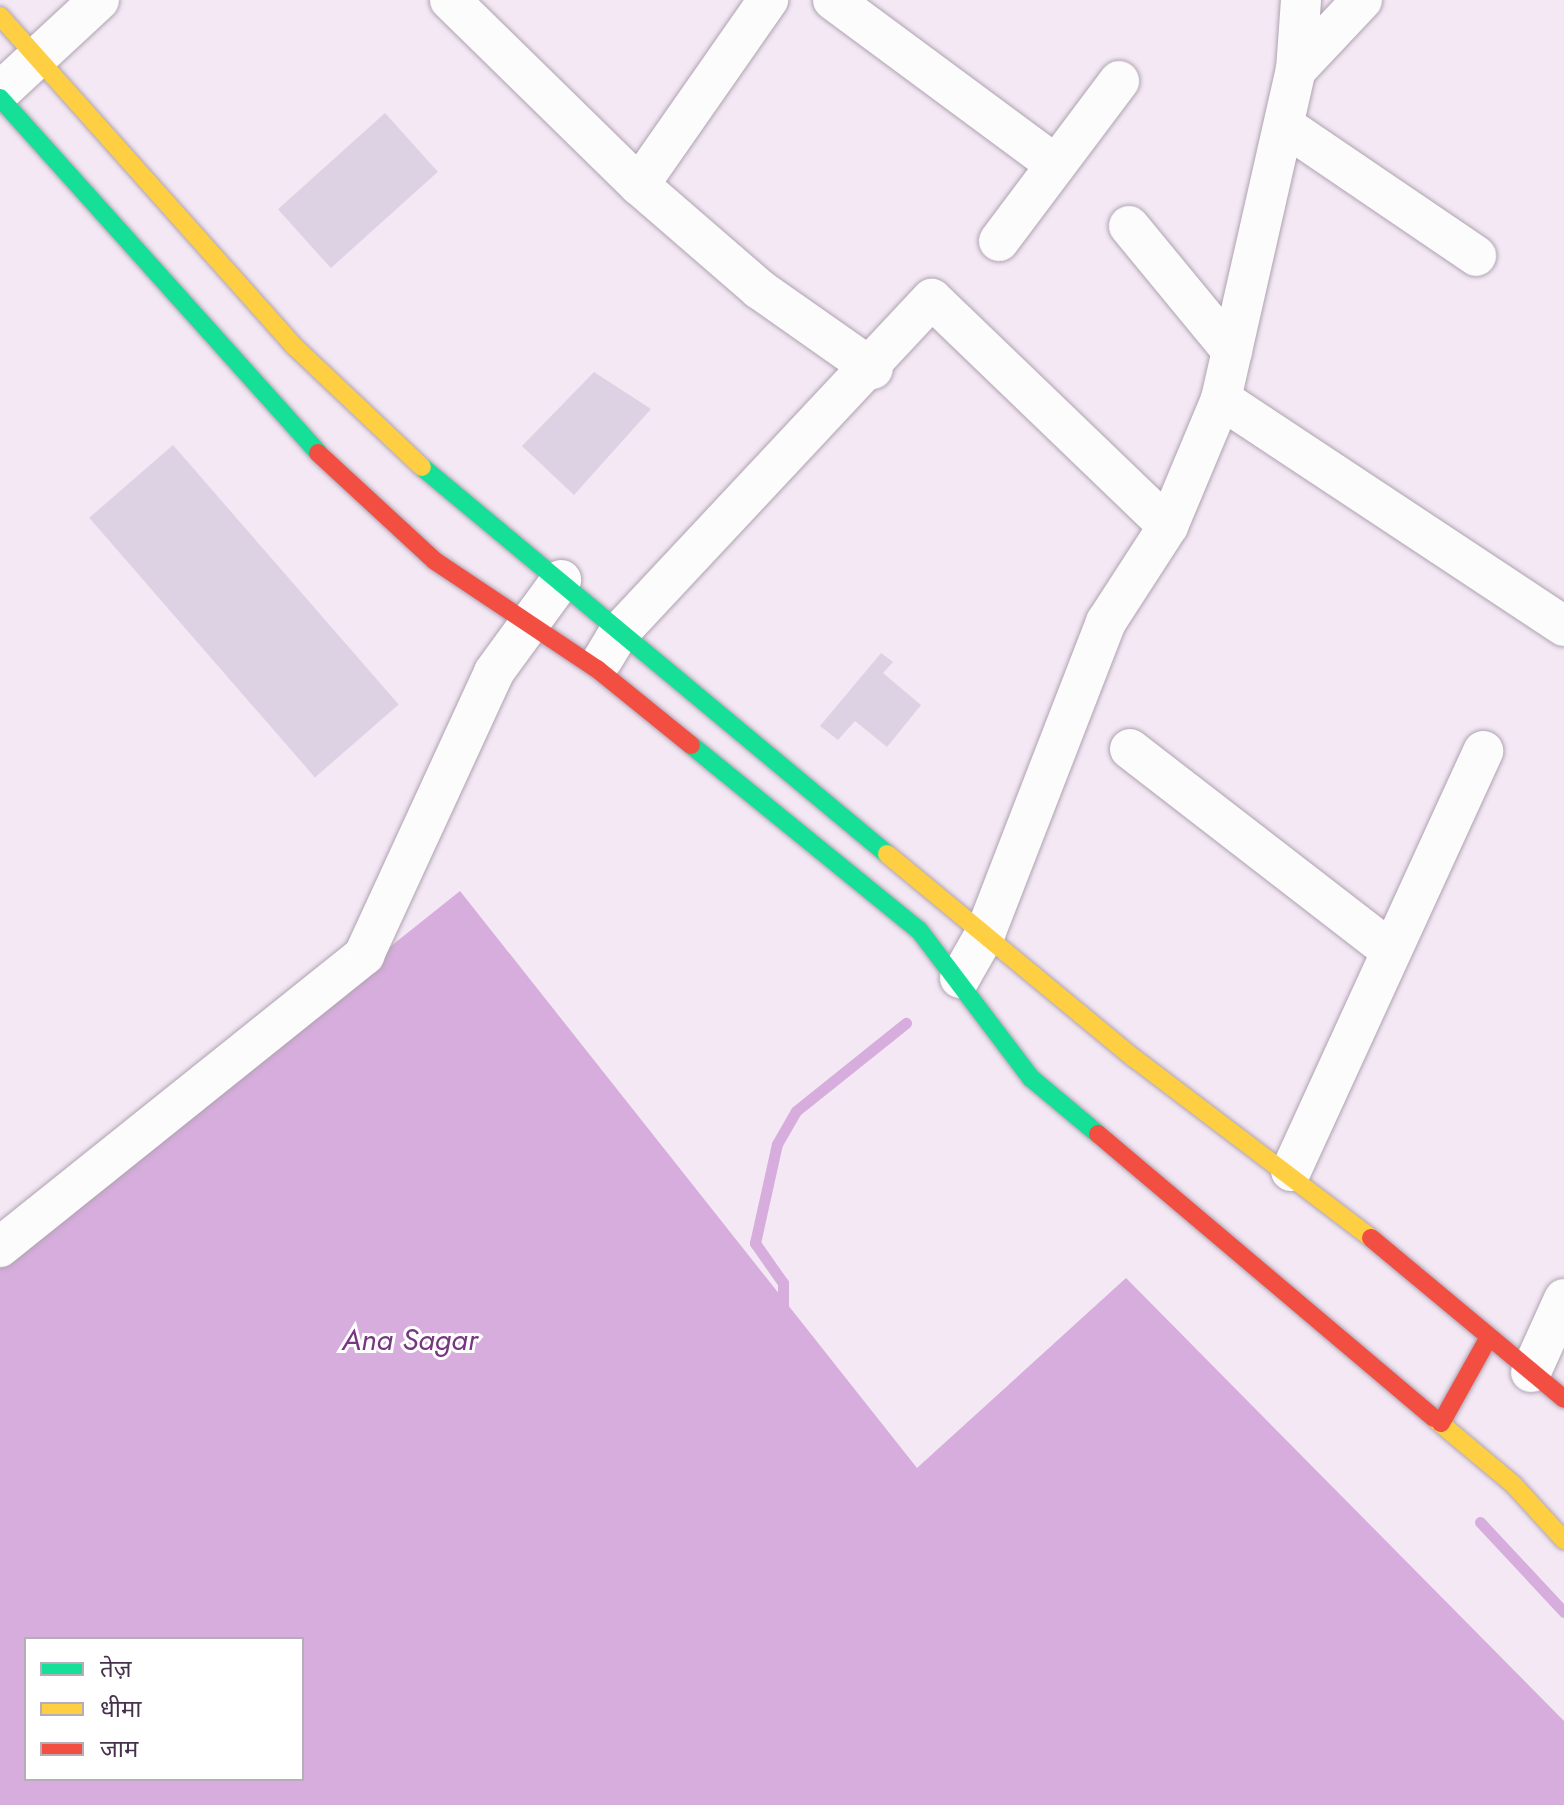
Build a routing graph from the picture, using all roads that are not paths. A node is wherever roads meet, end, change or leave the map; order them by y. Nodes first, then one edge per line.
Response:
1 (99, 0) edge
2 (450, 0) edge
3 (768, 0) edge
4 (833, 0) edge
5 (1301, 0) edge
6 (1362, 0) edge
7 (0, 16) edge
8 (39, 59) junction
9 (1296, 70) junction
10 (1119, 81) dead end
11 (0, 92) edge
12 (0, 98) edge
13 (1285, 126) junction
14 (1056, 165) junction
15 (639, 185) junction
16 (1129, 226) dead end
17 (999, 241) dead end
18 (1476, 256) dead end
19 (1232, 351) junction
20 (873, 369) junction
21 (1221, 399) junction
22 (1168, 526) junction
23 (561, 580) junction
24 (529, 624) junction
25 (1564, 626) edge
26 (618, 634) junction
27 (597, 669) junction
28 (1130, 749) dead end
29 (1483, 751) dead end
30 (985, 934) junction
31 (1391, 951) junction
32 (960, 978) junction
33 (1291, 1171) junction
34 (0, 1247) edge
35 (1564, 1299) edge
36 (1489, 1337) junction
37 (1555, 1390) edge
38 (1441, 1423) junction
39 (1564, 1540) edge

1 - 8 street
2 - 15 street
3 - 15 street
4 - 14 street
5 - 9 street
6 - 9 street
7 - 8 street
8 - 11 street
8 - 23 street
9 - 13 street
10 - 14 street
12 - 24 street
13 - 18 street
13 - 19 street
14 - 17 street
15 - 20 street
16 - 19 street
19 - 21 street
20 - 22 street
20 - 26 street
21 - 22 street
21 - 25 street
22 - 30 street
23 - 24 street
23 - 26 street
24 - 27 street
24 - 34 street
26 - 27 street
26 - 30 street
27 - 32 street
28 - 31 street
29 - 31 street
30 - 32 street
30 - 33 street
31 - 33 street
32 - 38 street
33 - 36 street
35 - 37 street
36 - 37 street
36 - 38 street
38 - 39 street

